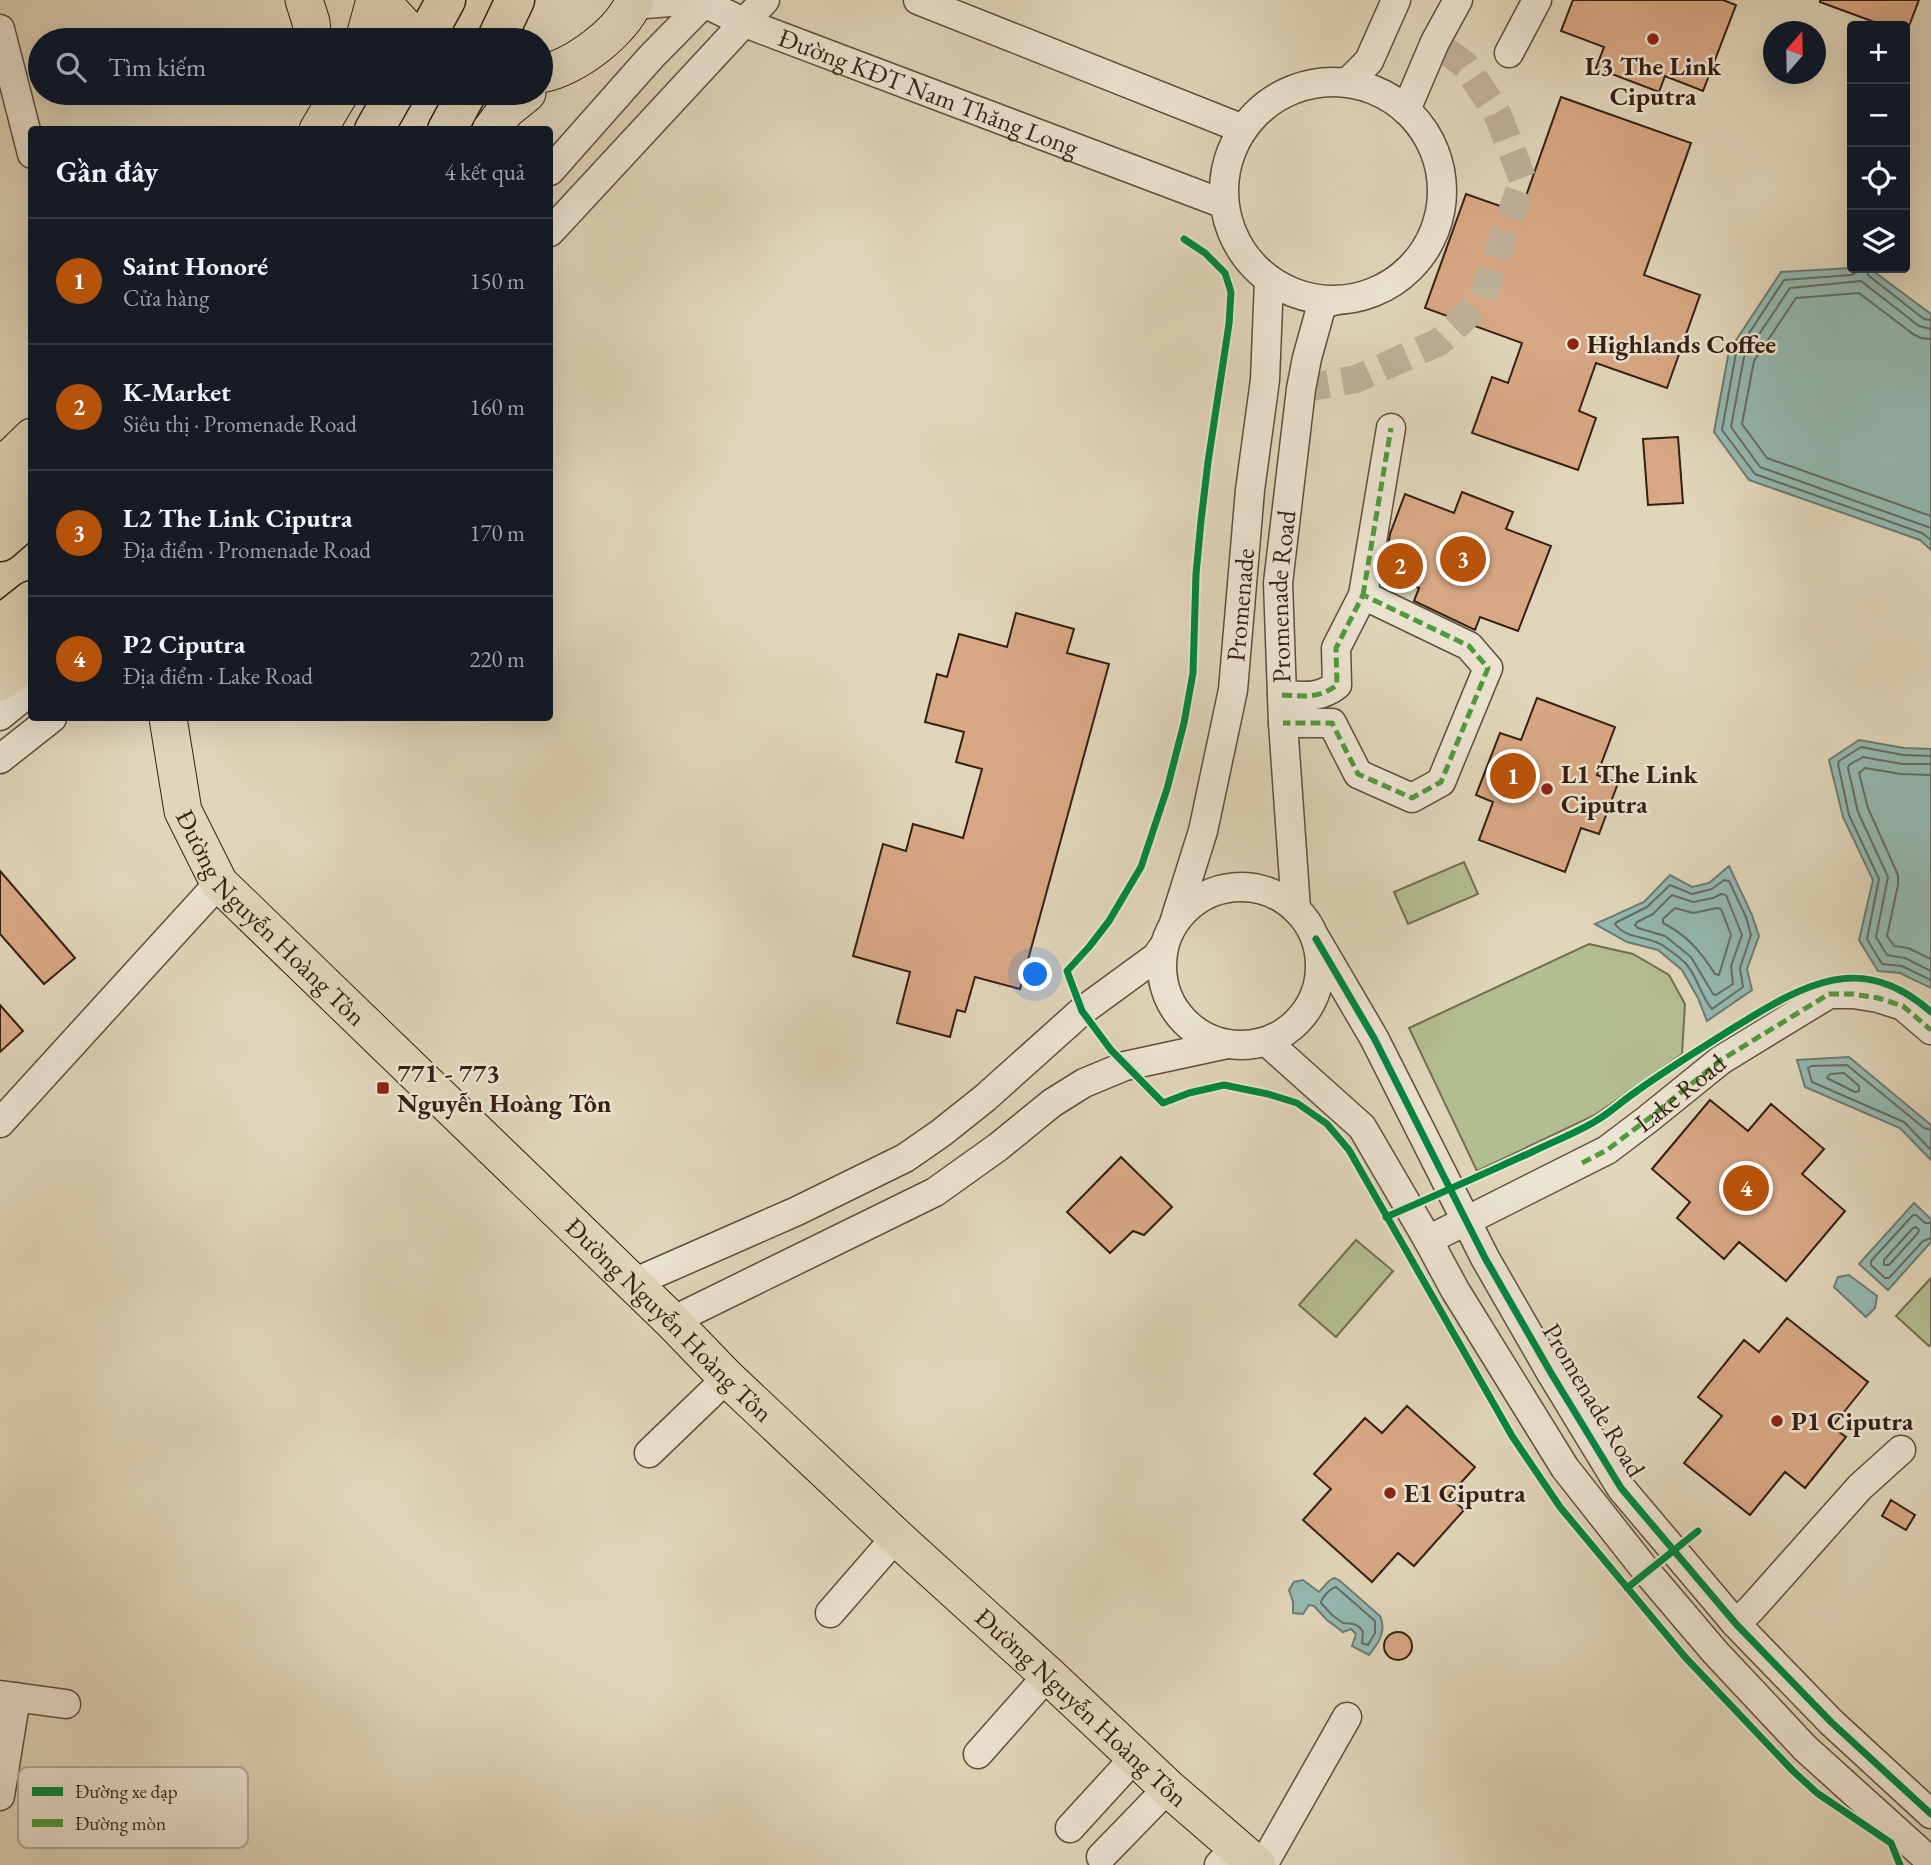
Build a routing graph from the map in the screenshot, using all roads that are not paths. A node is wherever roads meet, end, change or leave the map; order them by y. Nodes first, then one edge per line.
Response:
1 (304, 0) edge
2 (377, 0) edge
3 (446, 0) edge
4 (515, 0) edge
5 (765, 0) edge
6 (918, 0) edge
7 (1396, 0) edge
8 (1458, 0) edge
9 (1537, 0) edge
10 (705, 1) edge
11 (634, 2) edge
12 (745, 23) junction
13 (312, 28) edge
14 (368, 28) edge
15 (405, 28) edge
16 (431, 28) edge
17 (502, 28) edge
18 (0, 29) edge
19 (1509, 53) dead end
20 (553, 73) edge
21 (1350, 80) junction
22 (314, 105) edge
23 (333, 105) edge
24 (388, 105) edge
25 (461, 105) edge
26 (512, 105) edge
27 (1406, 110) junction
28 (312, 126) edge
29 (320, 126) edge
30 (376, 126) edge
31 (449, 126) edge
32 (494, 126) edge
33 (1243, 130) junction
34 (28, 138) edge
35 (553, 168) edge
36 (1224, 204) junction
37 (553, 229) edge
38 (1269, 281) junction
39 (1337, 300) junction
40 (1391, 428) dead end
41 (28, 442) edge
42 (0, 468) edge
43 (28, 484) edge
44 (28, 498) edge
45 (0, 509) edge
46 (28, 518) edge
47 (0, 522) edge
48 (0, 542) edge
49 (1363, 595) junction
50 (28, 603) edge
51 (28, 613) edge
52 (0, 625) edge
53 (0, 635) edge
54 (28, 636) edge
55 (0, 659) edge
56 (28, 659) edge
57 (0, 682) edge
58 (28, 693) edge
59 (1282, 709) junction
60 (0, 716) edge
61 (48, 721) edge
62 (168, 721) edge
63 (0, 759) edge
64 (219, 883) junction
65 (1296, 909) junction
66 (1169, 935) junction
67 (1316, 939) junction
68 (1931, 1030) edge
69 (1267, 1042) junction
70 (1227, 1044) junction
71 (0, 1124) edge
72 (1466, 1221) junction
73 (1428, 1240) junction
74 (631, 1284) junction
75 (672, 1321) junction
76 (727, 1378) junction
77 (1900, 1450) dead end
78 (649, 1452) dead end
79 (896, 1537) junction
80 (830, 1613) dead end
81 (1736, 1624) junction
82 (1048, 1675) junction
83 (8, 1696) edge
84 (66, 1704) dead end
85 (1347, 1717) dead end
86 (978, 1754) dead end
87 (1135, 1757) junction
88 (1168, 1788) junction
89 (0, 1796) edge
90 (1931, 1814) edge
91 (1070, 1828) dead end
92 (1101, 1857) dead end
93 (1244, 1860) edge
94 (1931, 1862) edge

1 - 13 main road
2 - 14 main road
2 - 15 main road
3 - 16 highway
4 - 17 highway
5 - 12 street
6 - 33 street
7 - 21 street
8 - 27 street
9 - 19 street
10 - 11 street, Đường KĐT Nam Thăng Long
10 - 12 street, Đường KĐT Nam Thăng Long
10 - 35 street
11 - 20 main road
12 - 36 street, Đường KĐT Nam Thăng Long
12 - 37 street
18 - 34 street
21 - 27 street
21 - 33 street
22 - 28 main road
23 - 29 main road
24 - 30 highway
25 - 31 highway
26 - 32 main road
27 - 39 street
33 - 36 street
36 - 38 street
38 - 39 street
38 - 66 street, Promenade
39 - 59 street, Promenade Road
40 - 49 street
41 - 42 main road
43 - 45 highway
44 - 47 main road
46 - 48 highway
49 - 59 street
49 - 59 street
50 - 52 highway
51 - 53 main road
54 - 55 highway
56 - 57 main road
58 - 60 street
59 - 65 street, Promenade Road
61 - 63 street
62 - 64 main road, Đường Nguyễn Hoàng Tôn
64 - 71 street
64 - 74 main road, Đường Nguyễn Hoàng Tôn
65 - 66 street
65 - 67 street
66 - 70 street
66 - 74 street
67 - 69 street
67 - 72 street, Promenade Road
68 - 72 street, Lake Road
69 - 70 street
69 - 73 street, Promenade Road
70 - 75 street
72 - 73 street, Lake Road
72 - 81 street, Promenade Road
73 - 94 street, Promenade Road
74 - 75 main road, Đường Nguyễn Hoàng Tôn
75 - 76 main road, Đường Nguyễn Hoàng Tôn
76 - 78 street
76 - 79 main road, Đường Nguyễn Hoàng Tôn
77 - 81 street
79 - 80 street
79 - 82 main road, Đường Nguyễn Hoàng Tôn
81 - 90 street, Promenade Road
82 - 86 street
82 - 87 main road, Đường Nguyễn Hoàng Tôn
83 - 84 street
83 - 89 street
85 - 93 street
87 - 88 main road, Đường Nguyễn Hoàng Tôn
87 - 91 street
88 - 92 street
88 - 93 main road, Đường Nguyễn Hoàng Tôn

